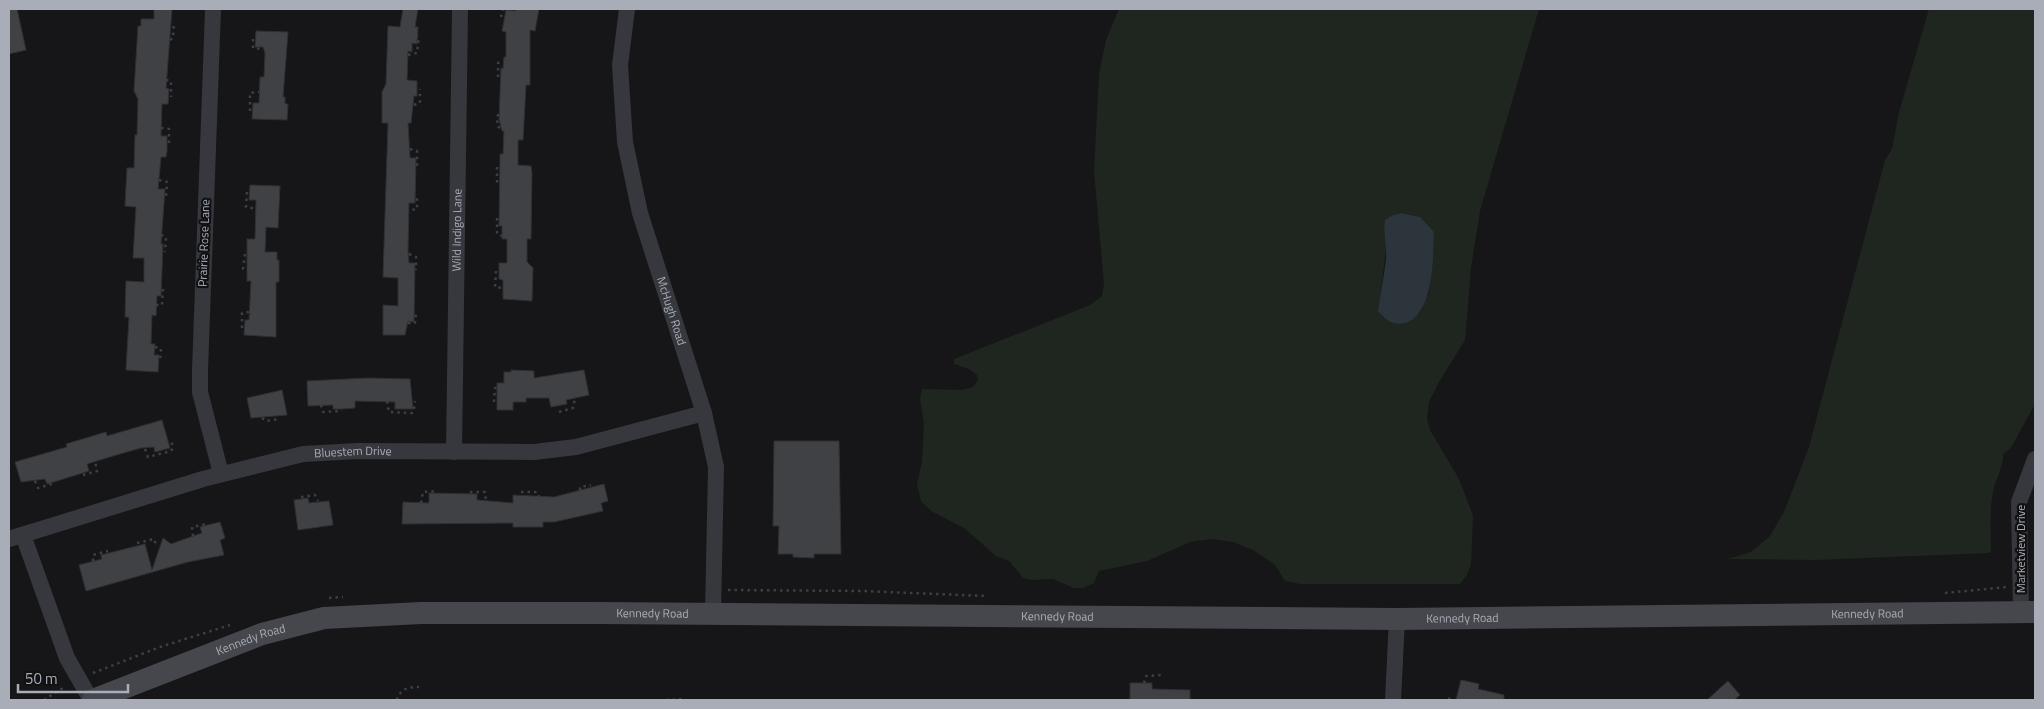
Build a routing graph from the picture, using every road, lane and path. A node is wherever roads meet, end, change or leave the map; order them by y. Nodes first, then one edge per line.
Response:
1 (213, 9) edge
2 (460, 9) edge
3 (503, 9) edge
4 (627, 9) edge
5 (502, 16) dead end
6 (174, 22) dead end
7 (419, 36) dead end
8 (253, 39) dead end
9 (170, 40) dead end
10 (263, 49) dead end
11 (408, 54) dead end
12 (504, 61) dead end
13 (498, 77) dead end
14 (166, 80) dead end
15 (420, 89) dead end
16 (259, 92) dead end
17 (170, 97) dead end
18 (414, 105) dead end
19 (250, 111) dead end
20 (498, 114) dead end
21 (161, 128) dead end
22 (501, 129) dead end
23 (169, 144) dead end
24 (410, 148) dead end
25 (417, 166) dead end
26 (497, 167) dead end
27 (159, 180) dead end
28 (501, 185) dead end
29 (247, 192) dead end
30 (417, 195) dead end
31 (166, 198) dead end
32 (257, 209) dead end
33 (406, 211) dead end
34 (497, 218) dead end
35 (161, 235) dead end
36 (502, 236) dead end
37 (165, 252) dead end
38 (244, 254) dead end
39 (409, 254) dead end
40 (248, 270) dead end
41 (416, 270) dead end
42 (496, 271) dead end
43 (163, 288) dead end
44 (503, 288) dead end
45 (156, 305) dead end
46 (249, 312) dead end
47 (416, 313) dead end
48 (408, 324) dead end
49 (242, 328) dead end
50 (155, 347) dead end
51 (160, 362) dead end
52 (497, 388) dead end
53 (575, 398) dead end
54 (387, 401) dead end
55 (415, 401) dead end
56 (494, 402) dead end
57 (321, 405) dead end
58 (342, 411) dead end
59 (558, 412) dead end
60 (704, 412) junction
61 (262, 418) dead end
62 (280, 419) dead end
63 (171, 440) dead end
64 (145, 449) dead end
65 (454, 452) junction
66 (2035, 458) edge
67 (95, 462) dead end
68 (221, 474) junction
69 (83, 475) dead end
70 (35, 481) dead end
71 (55, 483) dead end
72 (591, 485) dead end
73 (580, 490) dead end
74 (437, 491) dead end
75 (470, 492) dead end
76 (521, 492) dead end
77 (301, 497) dead end
78 (539, 497) dead end
79 (318, 501) dead end
80 (486, 501) dead end
81 (421, 503) dead end
82 (207, 524) dead end
83 (193, 536) dead end
84 (16, 537) edge
85 (137, 543) dead end
86 (157, 547) dead end
87 (108, 551) dead end
88 (93, 561) dead end
89 (2007, 587) dead end
90 (737, 588) dead end
91 (1942, 593) dead end
92 (988, 596) dead end
93 (2028, 612) edge
94 (713, 614) junction
95 (1397, 619) junction
96 (1162, 675) dead end
97 (1144, 683) dead end
98 (65, 686) dead end
99 (419, 687) dead end
100 (1450, 695) dead end
101 (684, 698) dead end
102 (44, 700) edge
103 (92, 700) edge
104 (397, 700) edge
105 (666, 700) edge
106 (1393, 700) edge
107 (1449, 700) edge

1 - 68 street, Prairie Rose Lane
2 - 65 street, Wild Indigo Lane
3 - 5 path
4 - 60 street, McHugh Road
6 - 9 path
7 - 11 path
8 - 10 path
12 - 13 path
14 - 17 path
15 - 18 path
16 - 19 path
20 - 22 path
21 - 23 path
24 - 25 path
26 - 28 path
27 - 31 path
29 - 32 path
30 - 33 path
34 - 36 path
35 - 37 path
38 - 40 path
39 - 41 path
42 - 44 path
43 - 45 path
46 - 49 path
47 - 48 path
50 - 51 path
52 - 56 path
53 - 59 path
54 - 55 path
57 - 58 path
60 - 65 street, Bluestem Drive
60 - 94 street, McHugh Road
61 - 62 path
63 - 64 path
65 - 68 street, Bluestem Drive
66 - 93 street, Marketview Drive
67 - 69 path
68 - 84 street, Bluestem Drive
70 - 71 path
72 - 73 path
74 - 81 path
75 - 80 path
76 - 78 path
77 - 79 path
82 - 83 path
84 - 103 street
85 - 86 path
87 - 88 path
89 - 91 path
90 - 92 path
93 - 95 main road, Kennedy Road
94 - 95 main road, Kennedy Road
94 - 103 main road, Kennedy Road
95 - 106 street
96 - 97 path
98 - 102 path
99 - 104 path
100 - 107 path
101 - 105 path

